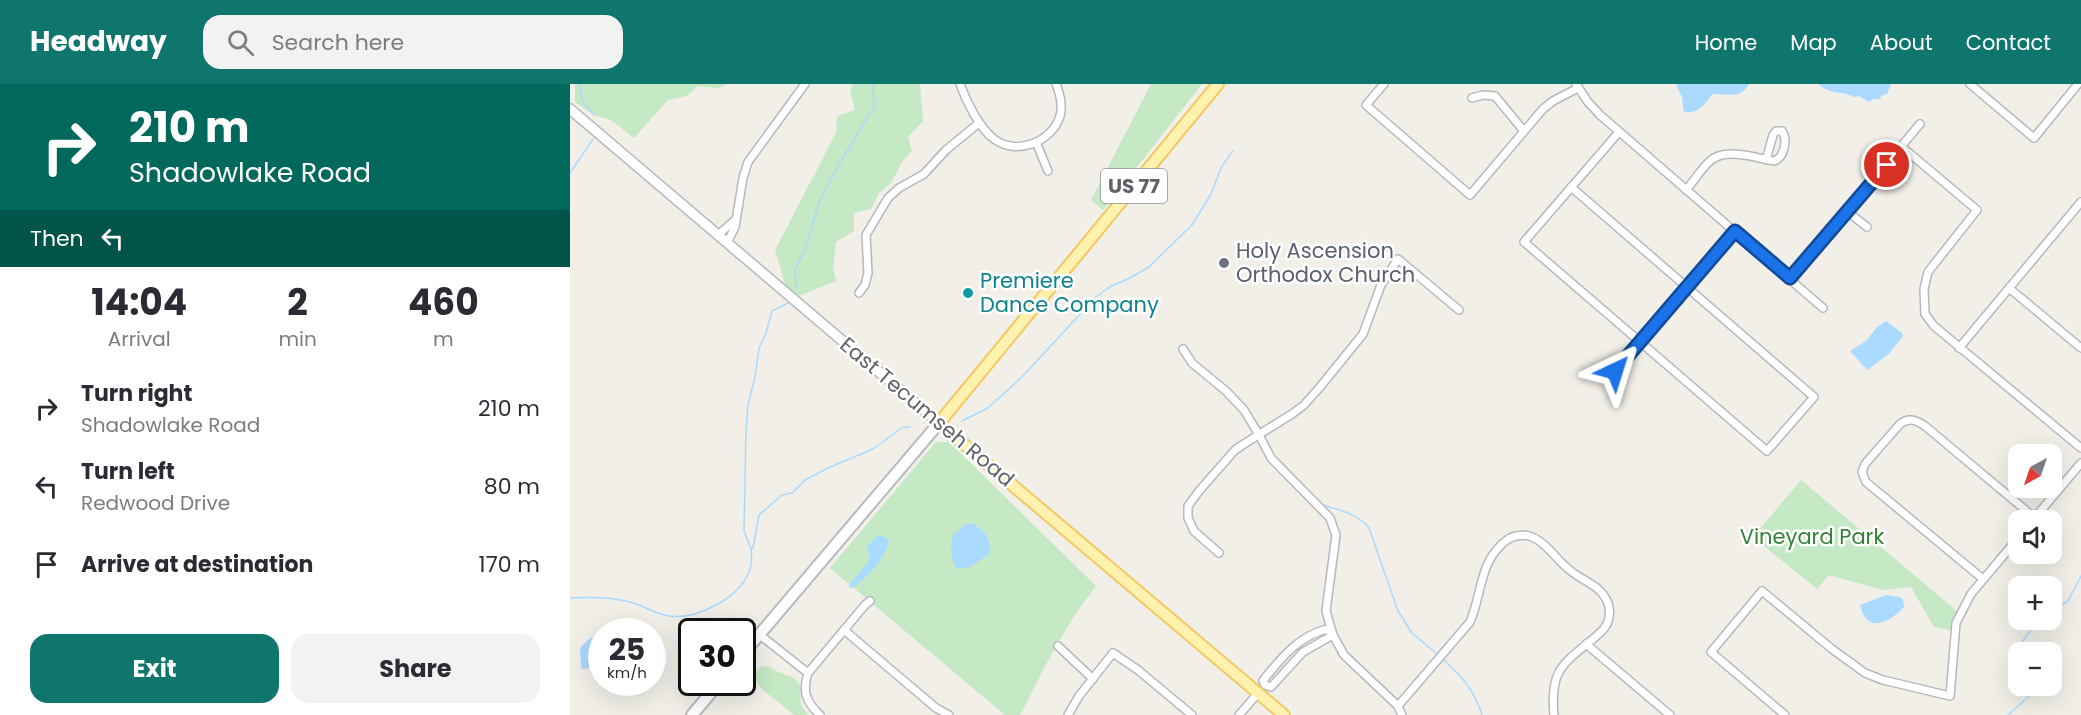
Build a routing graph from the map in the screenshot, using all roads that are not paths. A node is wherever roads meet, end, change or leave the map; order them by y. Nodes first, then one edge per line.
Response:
1 (805, 84) edge
2 (960, 84) edge
3 (1056, 84) edge
4 (1218, 84) edge
5 (1384, 84) edge
6 (1970, 84) edge
7 (2078, 84) edge
8 (1577, 86) edge
9 (1472, 98) dead end
10 (570, 109) edge
11 (979, 123) junction
12 (1920, 124) dead end
13 (1524, 131) junction
14 (1619, 132) junction
15 (1035, 142) junction
16 (1902, 147) junction
17 (1766, 160) dead end
18 (1048, 171) dead end
19 (1572, 187) junction
20 (1686, 190) junction
21 (2081, 202) edge
22 (1848, 212) junction
23 (735, 220) junction
24 (1867, 227) dead end
25 (1735, 231) junction
26 (717, 235) junction
27 (727, 243) junction
28 (1790, 278) junction
29 (1687, 288) junction
30 (2009, 288) junction
31 (859, 293) dead end
32 (1823, 308) dead end
33 (1459, 310) dead end
34 (1640, 342) junction
35 (1959, 348) junction
36 (2081, 348) edge
37 (1183, 349) dead end
38 (1615, 371) dead end
39 (939, 423) junction
40 (1259, 435) junction
41 (2081, 448) edge
42 (2081, 463) edge
43 (2023, 510) edge
44 (2042, 510) edge
45 (2008, 550) edge
46 (1219, 553) dead end
47 (1983, 579) junction
48 (870, 601) dead end
49 (844, 630) junction
50 (760, 635) junction
51 (1334, 635) junction
52 (756, 639) edge
53 (1586, 644) junction
54 (1058, 646) dead end
55 (808, 673) junction
56 (1093, 679) junction
57 (1262, 689) junction
58 (708, 696) edge
59 (1398, 706) junction
60 (692, 715) edge
61 (820, 715) edge
62 (949, 715) edge
63 (1068, 715) edge
64 (1192, 715) edge
65 (1239, 715) edge
66 (1284, 715) edge
67 (1402, 715) edge
68 (1554, 715) edge
69 (1670, 715) edge
70 (1785, 715) edge

1 - 23 street
2 - 11 street
3 - 15 street
4 - 39 main road, US 77
5 - 13 street
6 - 7 street
8 - 13 street
8 - 14 street
9 - 13 street
10 - 26 street, East Tecumseh Road
11 - 15 street
11 - 31 street
12 - 16 street
14 - 19 street
14 - 20 street
15 - 18 street
16 - 22 street
16 - 35 street
17 - 20 street
19 - 29 street
19 - 34 street
20 - 25 street
21 - 30 street
22 - 24 street
22 - 28 street
23 - 26 street
23 - 27 street
25 - 28 street
25 - 29 street
26 - 27 street, East Tecumseh Road
27 - 39 street, East Tecumseh Road
28 - 32 street
29 - 34 street
29 - 34 street
30 - 35 street
30 - 36 street
33 - 40 street
34 - 38 street
35 - 41 street
37 - 40 street
39 - 50 main road
39 - 57 main road, East Tecumseh Road
40 - 46 street
40 - 51 street
42 - 44 street
43 - 47 street
45 - 47 street
47 - 70 street
48 - 49 street
49 - 55 street
49 - 62 street
50 - 52 main road
50 - 55 street
51 - 57 street
51 - 57 street
51 - 59 street
53 - 59 street
53 - 68 street
53 - 69 street
54 - 56 street
55 - 61 street
56 - 63 street
56 - 64 street
57 - 65 street
57 - 66 main road, East Tecumseh Road
58 - 60 main road
59 - 67 street

